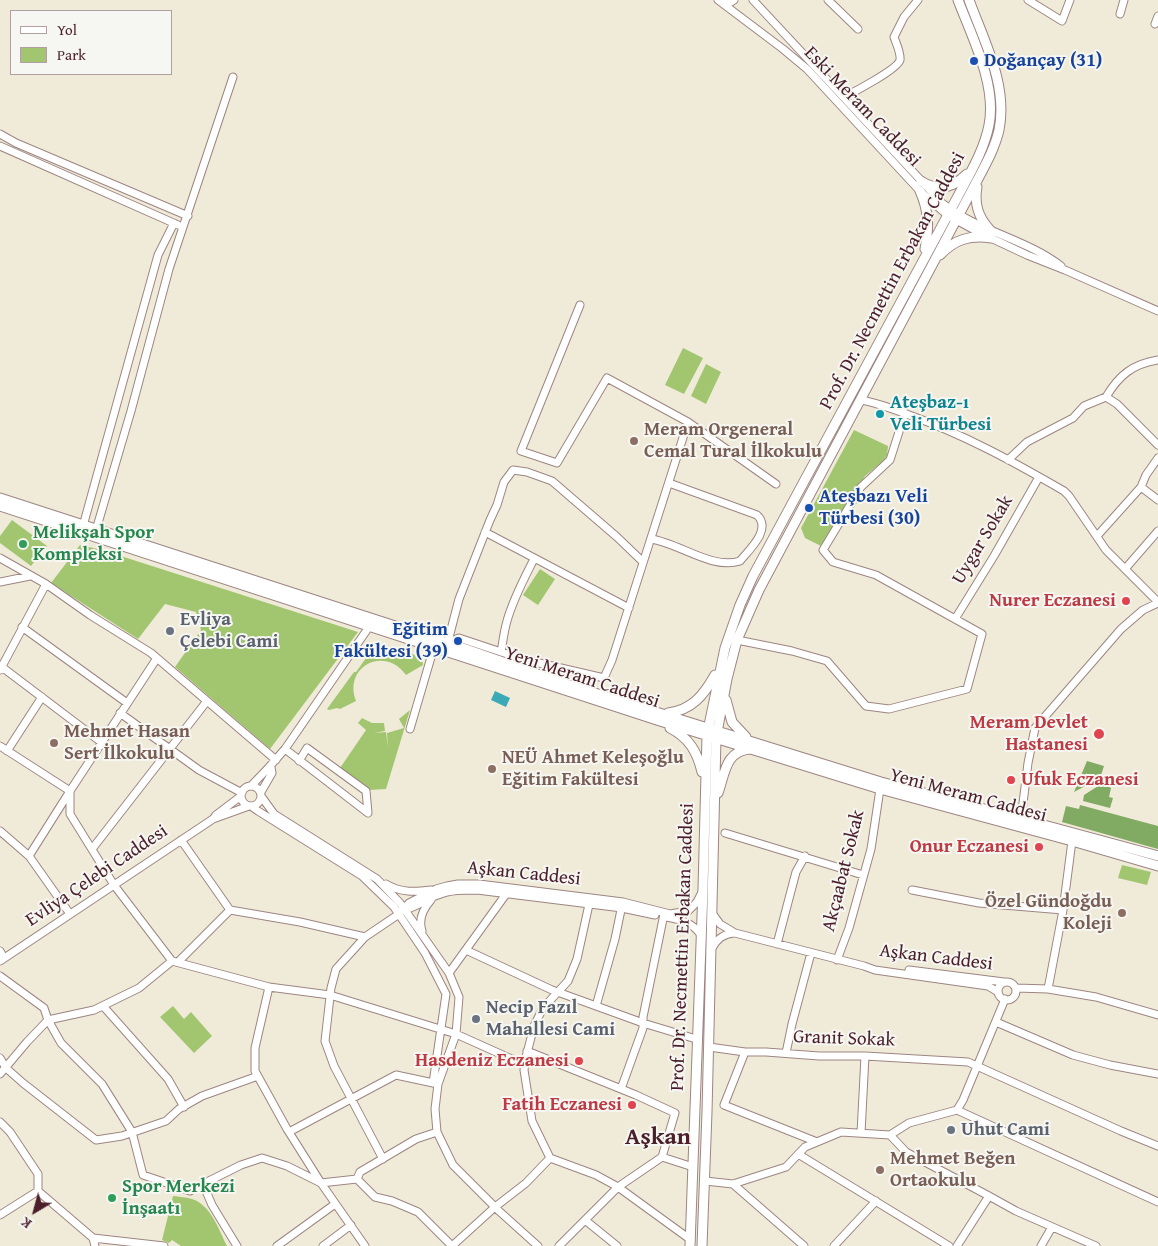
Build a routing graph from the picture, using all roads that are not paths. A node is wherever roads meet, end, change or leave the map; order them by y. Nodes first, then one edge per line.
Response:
1 (718, 0) edge
2 (724, 0) edge
3 (734, 0) edge
4 (753, 0) edge
5 (828, 0) edge
6 (918, 0) edge
7 (958, 0) edge
8 (969, 0) edge
9 (1028, 0) edge
10 (1070, 0) edge
11 (1124, 0) edge
12 (1120, 14) dead end
13 (858, 29) dead end
14 (233, 77) dead end
15 (844, 97) junction
16 (0, 134) edge
17 (0, 146) edge
18 (977, 159) junction
19 (979, 177) junction
20 (921, 180) junction
21 (920, 191) junction
22 (953, 214) junction
23 (188, 216) junction
24 (174, 223) junction
25 (184, 227) junction
26 (990, 234) junction
27 (922, 260) junction
28 (933, 262) junction
29 (580, 305) dead end
30 (1158, 311) edge
31 (1158, 360) edge
32 (1106, 397) junction
33 (861, 400) junction
34 (905, 413) junction
35 (688, 422) junction
36 (1158, 445) edge
37 (1158, 458) edge
38 (1008, 460) junction
39 (1039, 477) junction
40 (669, 483) junction
41 (776, 484) dead end
42 (1141, 486) junction
43 (0, 498) edge
44 (1158, 500) edge
45 (0, 506) edge
46 (83, 526) junction
47 (96, 530) junction
48 (1158, 531) edge
49 (485, 532) junction
50 (1097, 536) junction
51 (651, 539) junction
52 (0, 558) edge
53 (534, 559) junction
54 (644, 562) junction
55 (1125, 569) junction
56 (30, 576) junction
57 (0, 582) edge
58 (46, 584) junction
59 (1158, 603) edge
60 (629, 608) junction
61 (955, 619) junction
62 (372, 623) junction
63 (22, 627) junction
64 (737, 640) junction
65 (434, 647) junction
66 (446, 647) junction
67 (501, 652) junction
68 (157, 658) junction
69 (720, 663) junction
70 (1, 669) edge
71 (725, 691) junction
72 (42, 697) junction
73 (207, 701) junction
74 (127, 703) junction
75 (120, 713) junction
76 (661, 717) junction
77 (410, 729) dead end
78 (707, 731) junction
79 (717, 734) junction
80 (101, 742) junction
81 (754, 745) junction
82 (0, 746) edge
83 (168, 748) junction
84 (285, 749) junction
85 (7, 751) junction
86 (276, 760) junction
87 (300, 761) junction
88 (271, 767) junction
89 (705, 782) junction
90 (251, 786) junction
91 (880, 789) junction
92 (241, 794) junction
93 (261, 794) junction
94 (70, 795) junction
95 (715, 800) junction
96 (250, 806) junction
97 (213, 819) junction
98 (1021, 819) junction
99 (0, 831) edge
100 (725, 833) dead end
101 (181, 840) junction
102 (1072, 841) junction
103 (92, 849) junction
104 (29, 856) junction
105 (805, 856) junction
106 (1158, 856) edge
107 (1158, 866) edge
108 (864, 875) junction
109 (377, 879) junction
110 (114, 885) junction
111 (703, 889) junction
112 (912, 890) dead end
113 (509, 891) junction
114 (437, 892) junction
115 (590, 901) junction
116 (622, 905) junction
117 (230, 910) junction
118 (1063, 910) junction
119 (401, 912) junction
120 (712, 913) junction
121 (70, 914) junction
122 (664, 915) junction
123 (735, 933) junction
124 (701, 936) junction
125 (365, 937) junction
126 (425, 938) junction
127 (777, 944) junction
128 (466, 950) junction
129 (711, 950) junction
130 (811, 954) junction
131 (1, 957) edge
132 (837, 960) junction
133 (175, 961) junction
134 (864, 966) junction
135 (449, 973) junction
136 (0, 976) edge
137 (1004, 982) junction
138 (270, 987) junction
139 (1016, 988) junction
140 (1048, 989) junction
141 (556, 992) junction
142 (998, 992) junction
143 (330, 995) junction
144 (1005, 999) junction
145 (103, 1006) junction
146 (596, 1006) junction
147 (1158, 1015) edge
148 (48, 1020) junction
149 (996, 1022) junction
150 (643, 1023) junction
151 (441, 1029) junction
152 (456, 1034) junction
153 (696, 1039) junction
154 (709, 1047) junction
155 (527, 1051) junction
156 (744, 1052) junction
157 (786, 1053) junction
158 (864, 1056) junction
159 (0, 1058) edge
160 (525, 1065) junction
161 (977, 1066) junction
162 (6, 1068) junction
163 (0, 1074) edge
164 (1158, 1074) edge
165 (258, 1076) junction
166 (436, 1083) junction
167 (621, 1089) junction
168 (352, 1099) junction
169 (184, 1107) junction
170 (957, 1110) junction
171 (0, 1122) edge
172 (132, 1132) junction
173 (289, 1132) junction
174 (437, 1132) junction
175 (861, 1133) junction
176 (890, 1135) junction
177 (817, 1142) junction
178 (1158, 1146) edge
179 (798, 1154) junction
180 (662, 1157) junction
181 (550, 1158) junction
182 (383, 1159) junction
183 (693, 1166) junction
184 (357, 1179) junction
185 (705, 1181) junction
186 (321, 1183) junction
187 (203, 1184) junction
188 (733, 1184) junction
189 (618, 1187) junction
190 (38, 1191) junction
191 (989, 1196) junction
192 (876, 1201) junction
193 (1158, 1202) edge
194 (335, 1204) junction
195 (494, 1207) junction
196 (0, 1215) edge
197 (585, 1220) junction
198 (351, 1225) junction
199 (1052, 1226) junction
200 (94, 1242) edge
201 (332, 1243) edge
202 (690, 1243) edge
203 (164, 1246) edge
204 (237, 1246) edge
205 (277, 1246) edge
206 (323, 1246) edge
207 (364, 1246) edge
208 (452, 1246) edge
209 (538, 1246) edge
210 (559, 1246) edge
211 (616, 1246) edge
212 (702, 1246) edge
213 (804, 1246) edge
214 (834, 1246) edge
215 (949, 1246) edge
216 (957, 1246) edge
217 (1041, 1246) edge
218 (1096, 1246) edge

1 - 21 street, Eski Meram Caddesi
2 - 3 street
4 - 15 street, Eski Meram Caddesi
5 - 13 street
6 - 15 street
7 - 18 main road, Prof. Dr. Necmettin Erbakan Caddesi
8 - 19 main road, Prof. Dr. Necmettin Erbakan Caddesi
9 - 10 street
11 - 12 street
14 - 23 street
15 - 20 street, Eski Meram Caddesi
16 - 23 street
17 - 24 street
18 - 20 main road
18 - 22 main road, Prof. Dr. Necmettin Erbakan Caddesi
19 - 22 main road, Prof. Dr. Necmettin Erbakan Caddesi
19 - 26 main road
20 - 22 street, Eski Meram Caddesi
21 - 22 street, Eski Meram Caddesi
21 - 27 main road
22 - 26 street, Eski Meram Caddesi
22 - 27 main road, Prof. Dr. Necmettin Erbakan Caddesi
22 - 28 main road, Prof. Dr. Necmettin Erbakan Caddesi
23 - 25 street
24 - 25 street
24 - 46 street
25 - 47 street
26 - 28 main road
26 - 30 street, Eski Meram Caddesi
27 - 69 main road, Prof. Dr. Necmettin Erbakan Caddesi
28 - 33 main road, Prof. Dr. Necmettin Erbakan Caddesi
29 - 35 street
31 - 32 street
32 - 36 street
32 - 38 street
33 - 34 street
33 - 64 main road, Prof. Dr. Necmettin Erbakan Caddesi
34 - 38 street
34 - 61 street
35 - 40 street
35 - 41 street
37 - 42 street
38 - 39 street
39 - 50 street
39 - 61 street, Uygar Sokak
40 - 51 street
40 - 51 street
42 - 44 street
42 - 50 street
43 - 46 main road, Yeni Meram Caddesi
45 - 62 main road, Yeni Meram Caddesi
46 - 47 main road, Yeni Meram Caddesi
47 - 62 main road, Yeni Meram Caddesi
48 - 55 street
49 - 53 street
49 - 54 street
49 - 66 street
50 - 55 street
51 - 54 street
52 - 56 street
53 - 60 street
53 - 67 street
54 - 60 street
55 - 59 street
56 - 57 street
56 - 58 street
58 - 63 street
58 - 68 street
59 - 98 street
60 - 67 street
61 - 64 street
62 - 65 main road, Yeni Meram Caddesi
62 - 66 main road, Yeni Meram Caddesi
62 - 84 street
63 - 70 street
63 - 74 street
64 - 71 main road, Prof. Dr. Necmettin Erbakan Caddesi
65 - 66 main road, Yeni Meram Caddesi
65 - 77 street
66 - 67 street
66 - 76 main road, Yeni Meram Caddesi
68 - 73 street
68 - 74 street
69 - 76 main road
69 - 78 main road, Prof. Dr. Necmettin Erbakan Caddesi
70 - 72 street
71 - 79 main road, Prof. Dr. Necmettin Erbakan Caddesi
71 - 81 main road
72 - 80 street
72 - 85 street
73 - 83 street
73 - 86 street
74 - 75 street
75 - 80 street
75 - 83 street
76 - 78 main road, Yeni Meram Caddesi
76 - 89 main road
78 - 79 main road, Yeni Meram Caddesi
78 - 89 main road, Prof. Dr. Necmettin Erbakan Caddesi
79 - 81 main road, Yeni Meram Caddesi
79 - 95 main road, Prof. Dr. Necmettin Erbakan Caddesi
80 - 94 street
81 - 91 main road, Yeni Meram Caddesi
81 - 95 main road
81 - 98 main road, Yeni Meram Caddesi
82 - 85 street
83 - 92 street
83 - 103 street
84 - 86 street
84 - 87 street
85 - 94 street
86 - 88 street
87 - 87 street
88 - 90 street
88 - 93 street
89 - 111 main road, Prof. Dr. Necmettin Erbakan Caddesi
90 - 92 street
90 - 93 street
91 - 102 main road, Yeni Meram Caddesi
91 - 108 street, Akçaabat Sokak
92 - 96 street
92 - 97 street, Evliya Çelebi Caddesi
93 - 96 street
93 - 109 street
94 - 103 street
94 - 104 street
95 - 120 main road, Prof. Dr. Necmettin Erbakan Caddesi
96 - 97 street, Evliya Çelebi Caddesi
96 - 119 street
97 - 101 street, Evliya Çelebi Caddesi
98 - 106 main road, Yeni Meram Caddesi
99 - 104 street
100 - 105 street
101 - 110 street, Evliya Çelebi Caddesi
101 - 117 street
102 - 107 main road, Yeni Meram Caddesi
102 - 118 street
103 - 110 street
104 - 121 street
105 - 108 street
105 - 127 street
108 - 132 street, Akçaabat Sokak
109 - 114 street
109 - 119 street
110 - 121 street, Evliya Çelebi Caddesi
110 - 133 street
111 - 122 street, Aşkan Caddesi
111 - 124 main road, Prof. Dr. Necmettin Erbakan Caddesi
112 - 118 street
113 - 114 street, Aşkan Caddesi
113 - 115 street, Aşkan Caddesi
113 - 128 street
114 - 119 street, Aşkan Caddesi
114 - 126 street
115 - 116 street, Aşkan Caddesi
115 - 141 street
116 - 122 street, Aşkan Caddesi
116 - 146 street
117 - 125 street
117 - 133 street
118 - 140 street
119 - 125 street, Aşkan Caddesi
119 - 126 street
119 - 151 street
120 - 123 street
120 - 129 main road, Prof. Dr. Necmettin Erbakan Caddesi
121 - 131 street, Evliya Çelebi Caddesi
122 - 124 street, Aşkan Caddesi
122 - 150 street
123 - 127 street, Aşkan Caddesi
123 - 129 street
124 - 153 main road, Prof. Dr. Necmettin Erbakan Caddesi
125 - 143 street, Aşkan Caddesi
126 - 135 street
127 - 130 street, Aşkan Caddesi
128 - 135 street
128 - 141 street
129 - 154 main road, Prof. Dr. Necmettin Erbakan Caddesi
130 - 132 street, Aşkan Caddesi
130 - 157 street
132 - 134 street, Aşkan Caddesi
133 - 138 street
133 - 145 street
134 - 137 street, Aşkan Caddesi
134 - 142 street, Aşkan Caddesi
135 - 152 street
136 - 148 street
137 - 139 street
137 - 142 street
138 - 143 street
138 - 165 street
139 - 140 street, Aşkan Caddesi
139 - 144 street
140 - 147 street, Aşkan Caddesi
141 - 146 street
141 - 155 street
142 - 144 street
143 - 151 street
143 - 168 street, Aşkan Caddesi
144 - 149 street
145 - 148 street
145 - 169 street
146 - 150 street
148 - 162 street
148 - 172 street
149 - 161 street
149 - 164 street
150 - 153 street
150 - 167 street
151 - 152 street
151 - 166 street
152 - 160 street
152 - 166 street
153 - 183 main road, Prof. Dr. Necmettin Erbakan Caddesi
154 - 156 street, Granit Sokak
154 - 185 main road, Prof. Dr. Necmettin Erbakan Caddesi
155 - 160 street
155 - 167 street
156 - 157 street, Granit Sokak
156 - 177 street
157 - 158 street, Granit Sokak
158 - 161 street, Granit Sokak
158 - 175 street
159 - 162 street
160 - 181 street
161 - 170 street
161 - 178 street, Granit Sokak
162 - 163 street
162 - 172 street
165 - 169 street
165 - 173 street
166 - 168 street
166 - 174 street
167 - 180 street
168 - 173 street
168 - 182 street, Aşkan Caddesi
169 - 172 street
170 - 176 street
170 - 193 street
171 - 190 street
172 - 187 street
173 - 186 street
174 - 182 street
174 - 195 street
175 - 176 street
175 - 177 street
176 - 191 street
177 - 179 street
179 - 188 street
179 - 192 street
180 - 183 street
180 - 189 street
181 - 189 street
181 - 195 street
182 - 184 street
183 - 202 main road, Prof. Dr. Necmettin Erbakan Caddesi
184 - 186 street
184 - 208 street
185 - 188 street
185 - 212 main road, Prof. Dr. Necmettin Erbakan Caddesi
186 - 187 street
186 - 194 street
187 - 204 street
188 - 213 street
189 - 197 street
189 - 202 street
190 - 196 street
190 - 200 street
191 - 199 street
191 - 216 street
192 - 214 street
192 - 215 street
194 - 198 street
194 - 205 street
195 - 208 street
195 - 209 street
197 - 210 street
197 - 211 street
198 - 201 street
198 - 207 street
199 - 217 street
199 - 218 street
200 - 203 street
201 - 206 street

